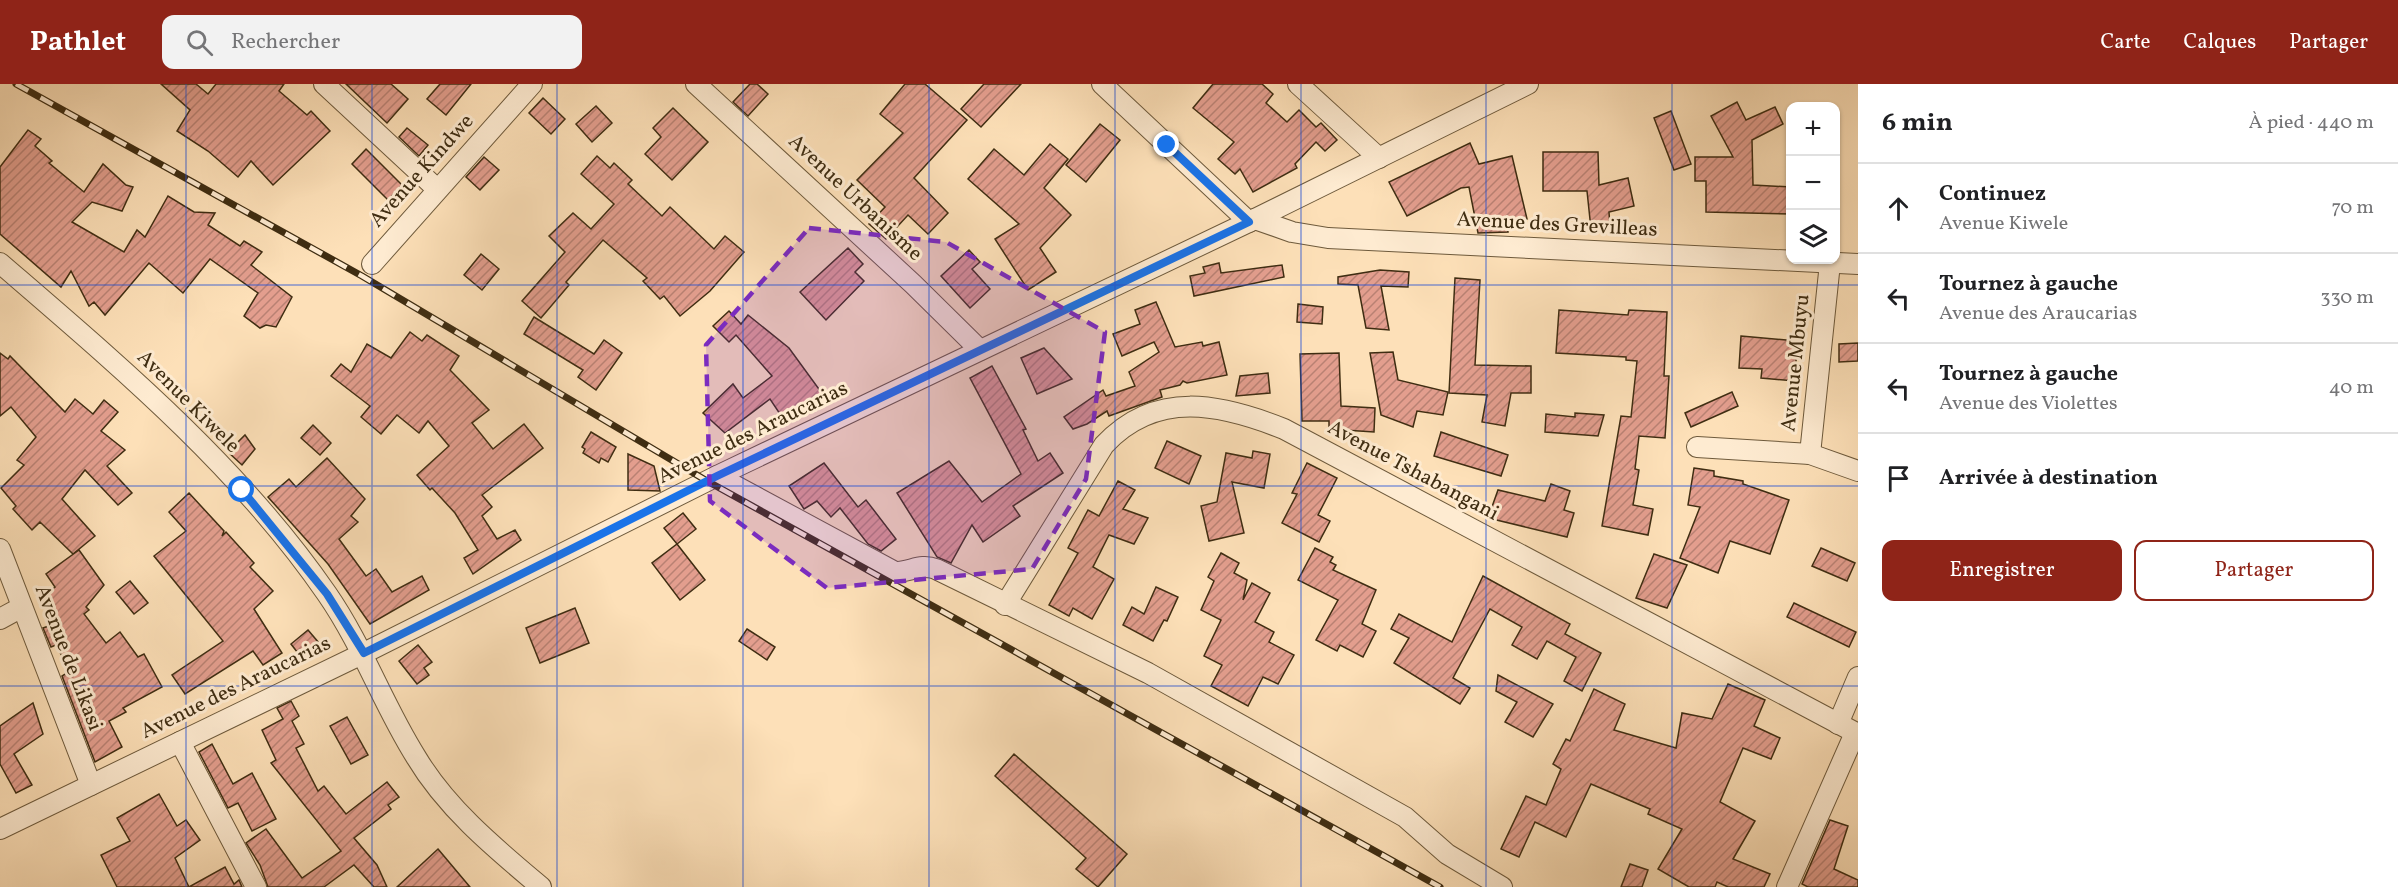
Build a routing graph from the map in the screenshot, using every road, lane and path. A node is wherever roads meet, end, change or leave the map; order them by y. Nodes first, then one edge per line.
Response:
1 (324, 84) edge
2 (532, 84) edge
3 (696, 84) edge
4 (1102, 84) edge
5 (1298, 84) edge
6 (1528, 84) edge
7 (1379, 158) junction
8 (437, 189) junction
9 (1252, 220) junction
10 (1786, 261) edge
11 (0, 263) edge
12 (1840, 263) edge
13 (372, 264) dead end
14 (1830, 264) edge
15 (1858, 264) edge
16 (980, 350) junction
17 (1697, 447) dead end
18 (1810, 454) junction
19 (1858, 471) edge
20 (717, 476) junction
21 (0, 549) edge
22 (1005, 605) junction
23 (22, 607) junction
24 (0, 619) edge
25 (364, 653) junction
26 (1858, 677) edge
27 (1838, 724) junction
28 (1857, 734) edge
29 (180, 742) junction
30 (91, 785) junction
31 (0, 829) edge
32 (256, 887) edge
33 (541, 887) edge
34 (1502, 887) edge
35 (1787, 887) edge

1 - 8 street
2 - 8 street, Avenue Kindwe
3 - 16 street, Avenue Urbanisme
4 - 9 street
5 - 7 street
6 - 7 street, Avenue des Araucarias
7 - 9 street, Avenue des Araucarias
8 - 13 street, Avenue Kindwe
9 - 10 street, Avenue des Grevilleas
9 - 16 street, Avenue des Araucarias
11 - 25 street, Avenue Kiwele
12 - 15 street, Avenue des Grevilleas
14 - 18 street, Avenue Mbuyu
16 - 20 street, Avenue des Araucarias
17 - 18 street
18 - 19 street, Avenue Mbuyu
20 - 22 street
20 - 25 street, Avenue des Araucarias
21 - 23 street, Avenue de Likasi
22 - 27 street, Avenue Tshabangani
22 - 34 street
23 - 24 street
23 - 30 street, Avenue de Likasi
25 - 29 street, Avenue des Araucarias
25 - 33 street, Avenue Kiwele
26 - 27 street
27 - 28 street, Avenue Tshabangani
28 - 35 street
29 - 30 street, Avenue des Araucarias
29 - 32 street
30 - 31 street, Avenue des Araucarias

